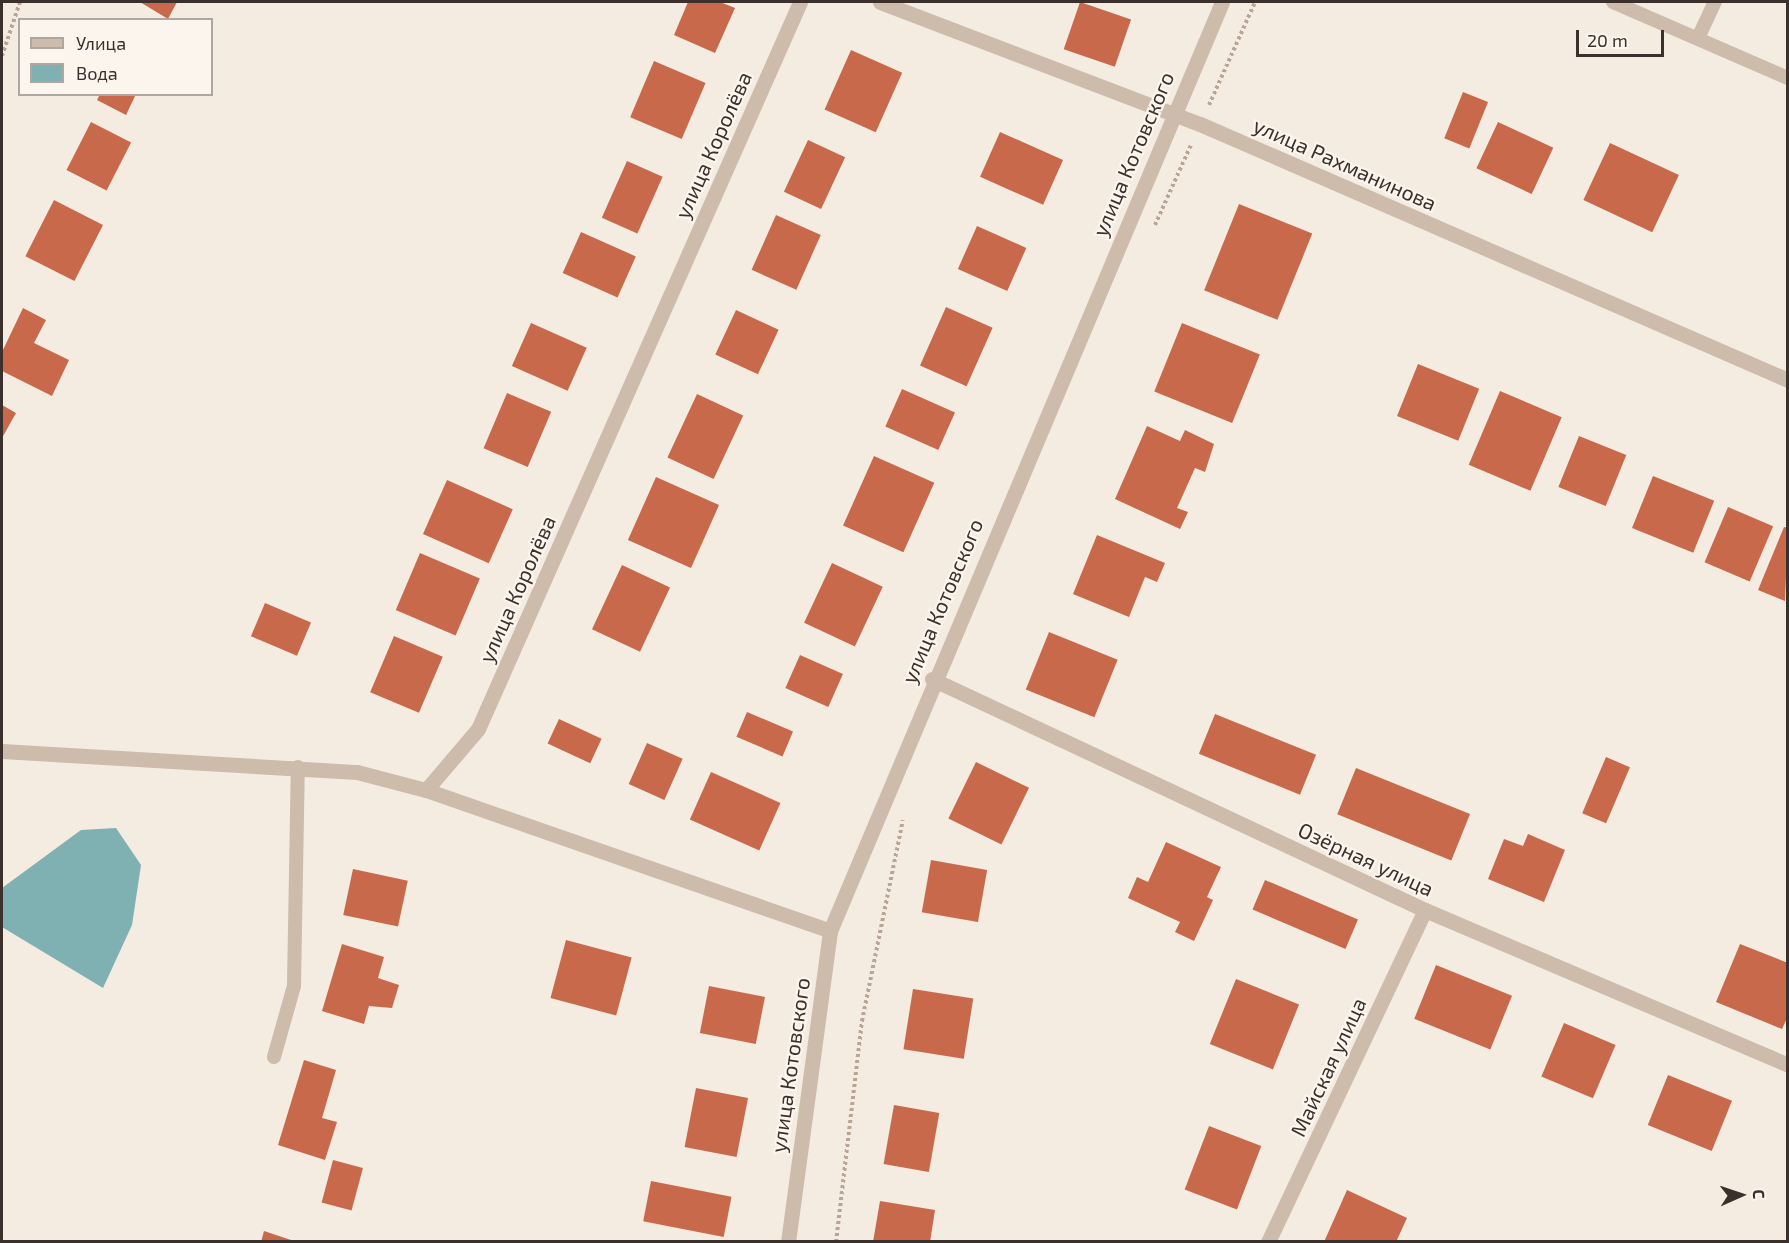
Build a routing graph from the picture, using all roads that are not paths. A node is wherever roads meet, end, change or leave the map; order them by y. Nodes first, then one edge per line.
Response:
1 (800, 2) edge
2 (880, 2) edge
3 (1222, 2) edge
4 (1613, 2) edge
5 (1715, 2) edge
6 (1698, 38) junction
7 (1788, 78) edge
8 (1172, 113) junction
9 (1788, 380) edge
10 (932, 679) junction
11 (2, 751) edge
12 (298, 767) junction
13 (426, 790) junction
14 (1425, 910) junction
15 (830, 931) junction
16 (274, 1057) dead end
17 (1788, 1065) edge
18 (788, 1242) edge
19 (1268, 1242) edge

1 - 13 street, улица Королёва
2 - 8 street, улица Рахманинова
3 - 8 street, улица Котовского
4 - 6 lane
5 - 6 lane
6 - 7 lane
8 - 9 street, улица Рахманинова
8 - 10 street, улица Котовского
10 - 14 street, Озёрная улица
10 - 15 street, улица Котовского
11 - 12 street
12 - 13 street
12 - 16 lane
13 - 15 street
14 - 17 street, Озёрная улица
14 - 19 street, Майская улица
15 - 18 street, улица Котовского

